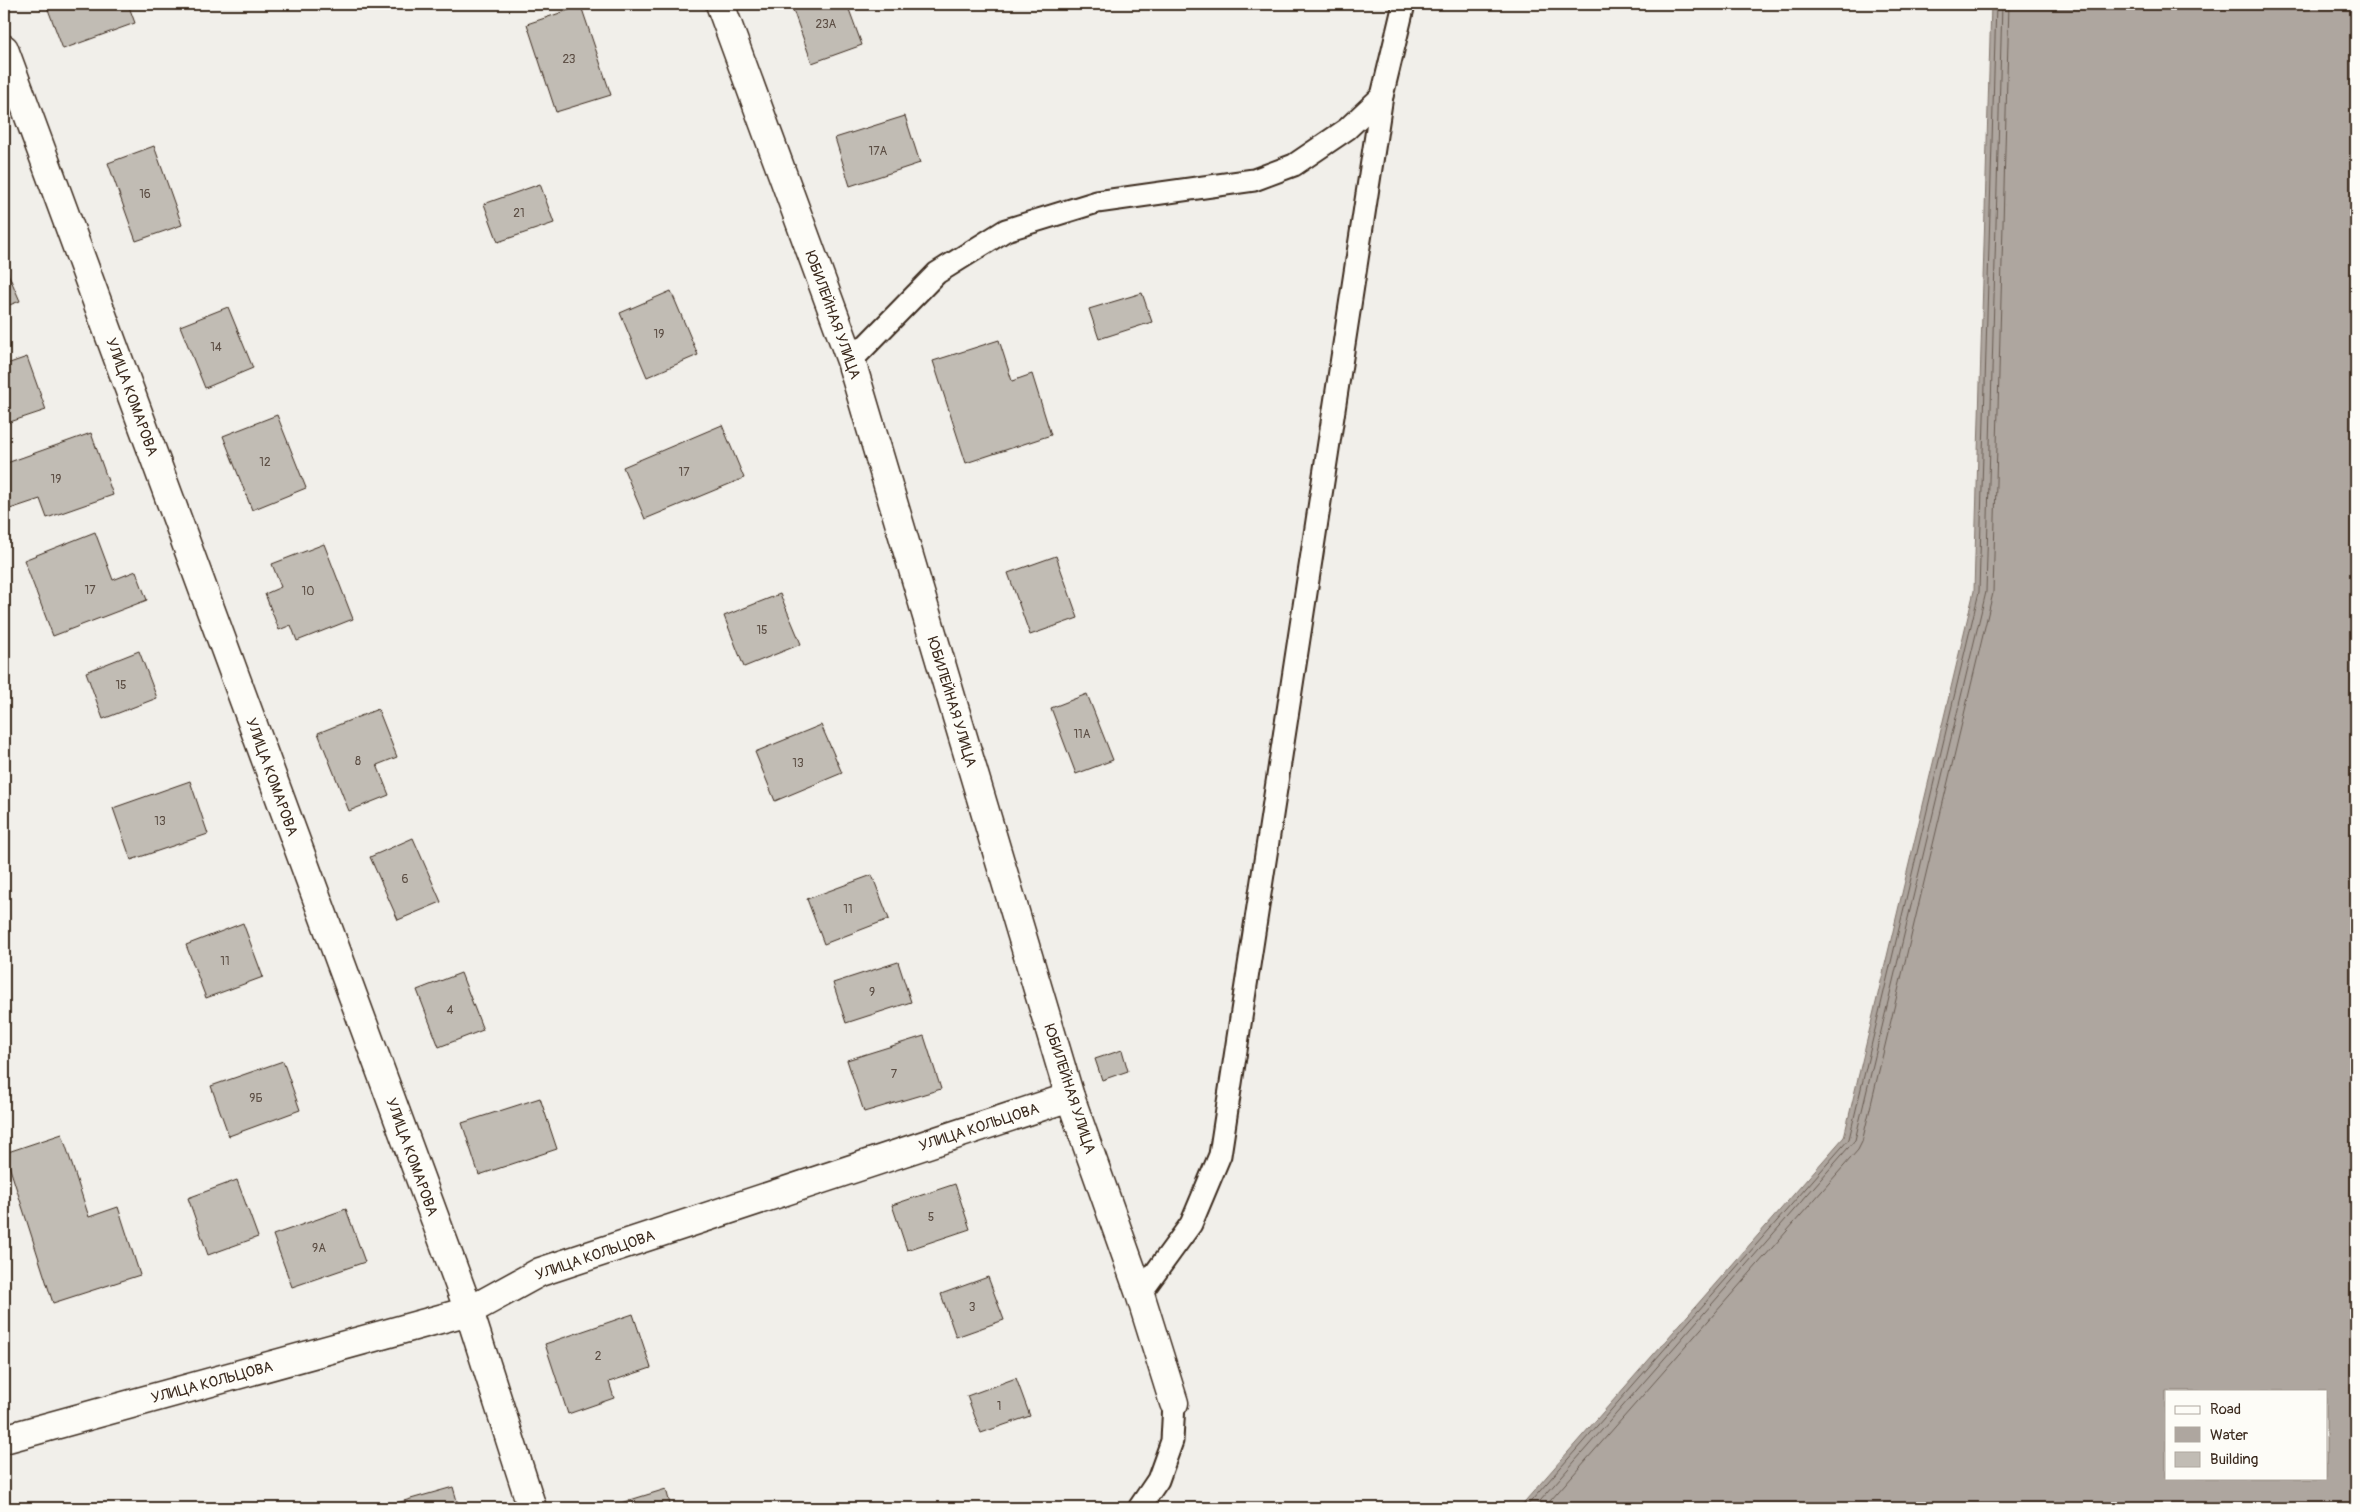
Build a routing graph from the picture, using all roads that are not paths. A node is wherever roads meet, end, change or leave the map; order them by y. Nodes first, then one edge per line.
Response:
1 (720, 4) edge
2 (1404, 4) edge
3 (4, 48) edge
4 (1382, 96) junction
5 (851, 361) junction
6 (1070, 1096) junction
7 (1140, 1294) junction
8 (469, 1311) junction
9 (1174, 1403) joint
10 (4, 1439) edge
11 (532, 1508) edge
12 (1139, 1508) edge

1 - 5 street, ЮБИЛЕЙНАЯ УЛИЦА
2 - 4 lane
3 - 8 street, УЛИЦА КОМАРОВА
4 - 5 lane
4 - 7 lane
5 - 6 street, ЮБИЛЕЙНАЯ УЛИЦА
6 - 7 street, ЮБИЛЕЙНАЯ УЛИЦА
6 - 8 street, УЛИЦА КОЛЬЦОВА
7 - 9 street, ЮБИЛЕЙНАЯ УЛИЦА
8 - 10 street, УЛИЦА КОЛЬЦОВА
8 - 11 street, УЛИЦА КОМАРОВА
9 - 12 lane

